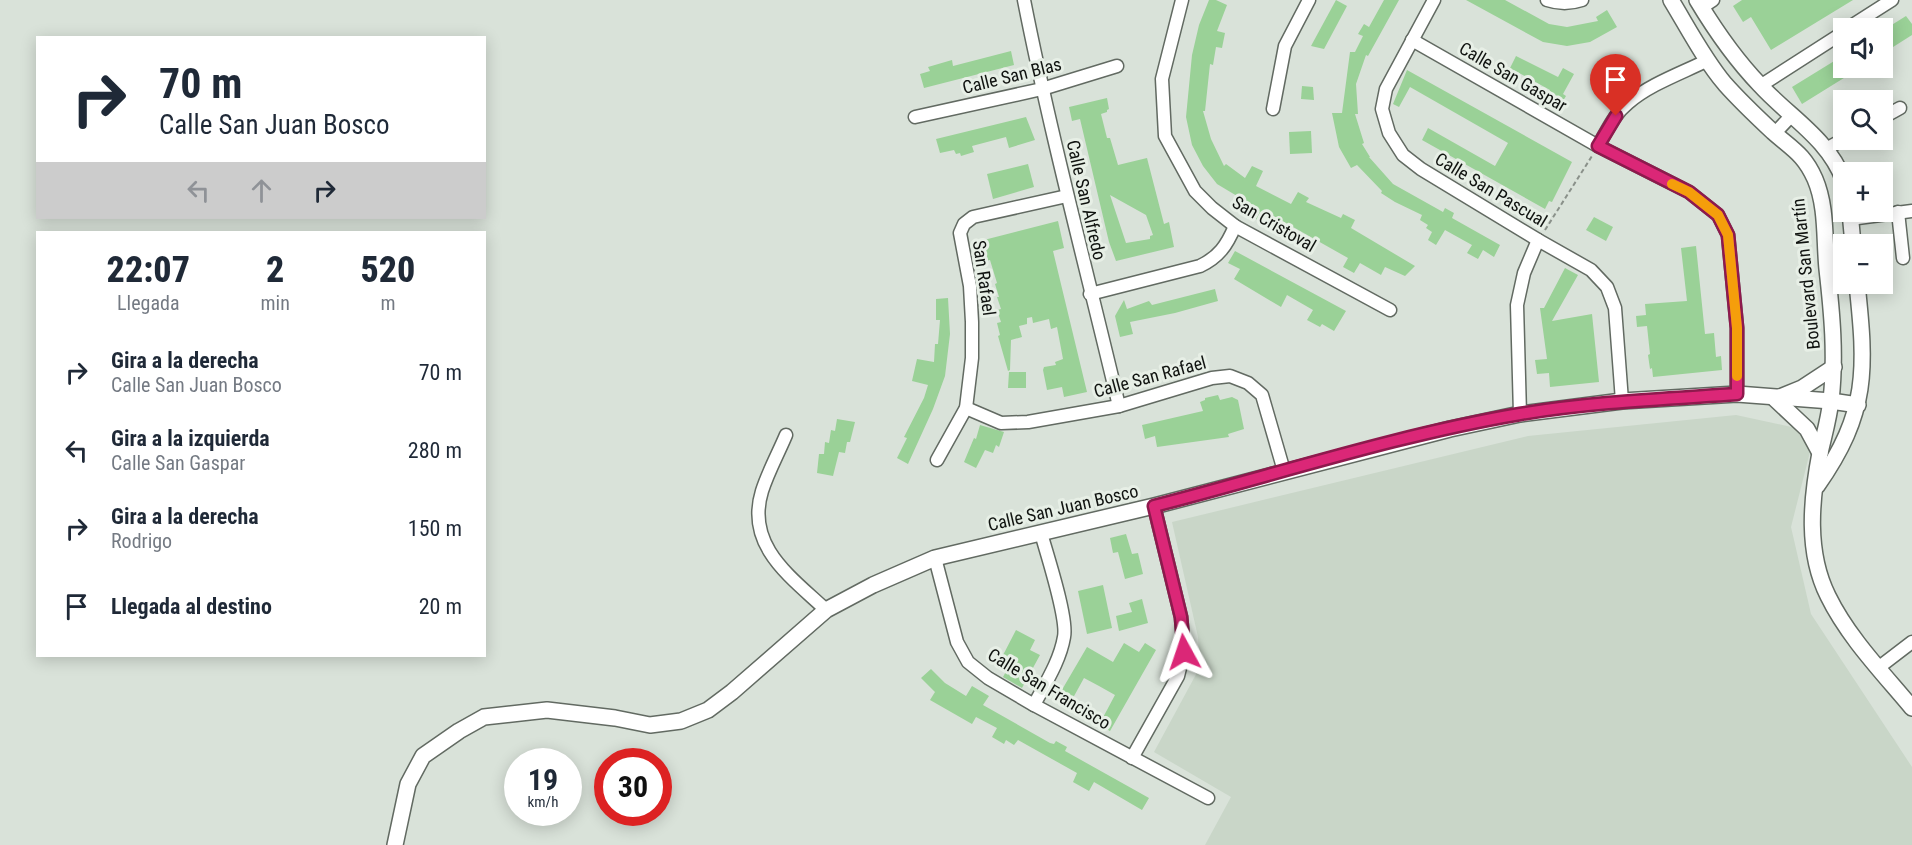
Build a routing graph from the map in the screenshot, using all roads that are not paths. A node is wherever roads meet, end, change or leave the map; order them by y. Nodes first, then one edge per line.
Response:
1 (1024, 0) edge
2 (1182, 0) edge
3 (1309, 0) edge
4 (1434, 0) edge
5 (1547, 0) edge
6 (1582, 0) edge
7 (1671, 0) edge
8 (1892, 0) edge
9 (1704, 3) edge
10 (1864, 18) edge
11 (1833, 39) edge
12 (1412, 40) junction
13 (1708, 60) junction
14 (1117, 66) dead end
15 (1760, 86) junction
16 (1042, 89) junction
17 (1900, 108) dead end
18 (1273, 109) dead end
19 (1893, 112) edge
20 (1792, 115) junction
21 (915, 117) dead end
22 (1775, 133) junction
23 (1833, 145) edge
24 (1598, 146) junction
25 (1826, 149) junction
26 (1836, 162) edge
27 (1067, 196) junction
28 (1912, 211) edge
29 (1893, 212) edge
30 (1898, 212) junction
31 (1235, 226) junction
32 (1538, 240) junction
33 (1903, 258) dead end
34 (1090, 294) junction
35 (1858, 294) edge
36 (1390, 310) dead end
37 (1834, 367) junction
38 (1737, 394) junction
39 (1775, 399) junction
40 (1622, 401) junction
41 (1831, 402) junction
42 (1858, 405) junction
43 (1119, 406) junction
44 (966, 408) junction
45 (1520, 414) junction
46 (786, 435) dead end
47 (1820, 453) junction
48 (936, 460) dead end
49 (1284, 471) junction
50 (1813, 491) junction
51 (1154, 506) junction
52 (1041, 533) junction
53 (935, 558) junction
54 (826, 610) junction
55 (1912, 642) edge
56 (1878, 668) junction
57 (1034, 705) junction
58 (1912, 708) edge
59 (1132, 758) junction
60 (1208, 798) dead end
61 (395, 845) edge

1 - 16 street, Calle San Alfredo
2 - 31 street, San Cristoval
3 - 18 street
4 - 12 street, Calle San Pascual
5 - 6 street
7 - 13 street, Boulevard San Martín
8 - 10 street
9 - 15 street
11 - 15 street
12 - 24 street, Calle San Gaspar
12 - 32 street, Calle San Pascual
13 - 22 street, Boulevard San Martín
13 - 24 street
14 - 16 street, Calle San Blas
15 - 20 street
16 - 21 street, Calle San Blas
16 - 27 street, Calle San Alfredo
17 - 19 street
20 - 22 street
20 - 25 street
22 - 37 street, Boulevard San Martín
23 - 25 street
24 - 38 street, Calle San Gaspar
25 - 26 street
27 - 34 street, Calle San Alfredo
27 - 44 street, San Rafael
28 - 30 street
29 - 30 street
30 - 33 street
31 - 34 street
31 - 36 street, San Cristoval
32 - 40 street, Calle San Pascual
32 - 45 street
34 - 43 street, Calle San Alfredo
35 - 42 street
37 - 39 street
37 - 41 street, Boulevard San Martín
38 - 39 street, Calle San Juan Bosco
38 - 40 street, Calle San Juan Bosco
39 - 41 street, Calle San Juan Bosco
39 - 47 street
40 - 45 street, Calle San Juan Bosco
41 - 42 street, Calle San Juan Bosco
41 - 47 street, Boulevard San Martín
42 - 50 street
43 - 44 street, Calle San Rafael
43 - 49 street, Calle San Rafael
44 - 48 street
45 - 49 street, Calle San Juan Bosco
46 - 54 street
47 - 50 street, Boulevard San Martín
49 - 51 street, Calle San Juan Bosco
50 - 56 street, Boulevard San Martín
51 - 52 street, Calle San Juan Bosco
51 - 59 street
52 - 53 street, Calle San Juan Bosco
52 - 57 street
53 - 54 street, Calle San Juan Bosco
53 - 57 street, Calle San Francisco
54 - 61 street, Calle San Juan Bosco
55 - 56 street
56 - 58 street, Boulevard San Martín
57 - 59 street, Calle San Francisco
59 - 60 street, Calle San Francisco

